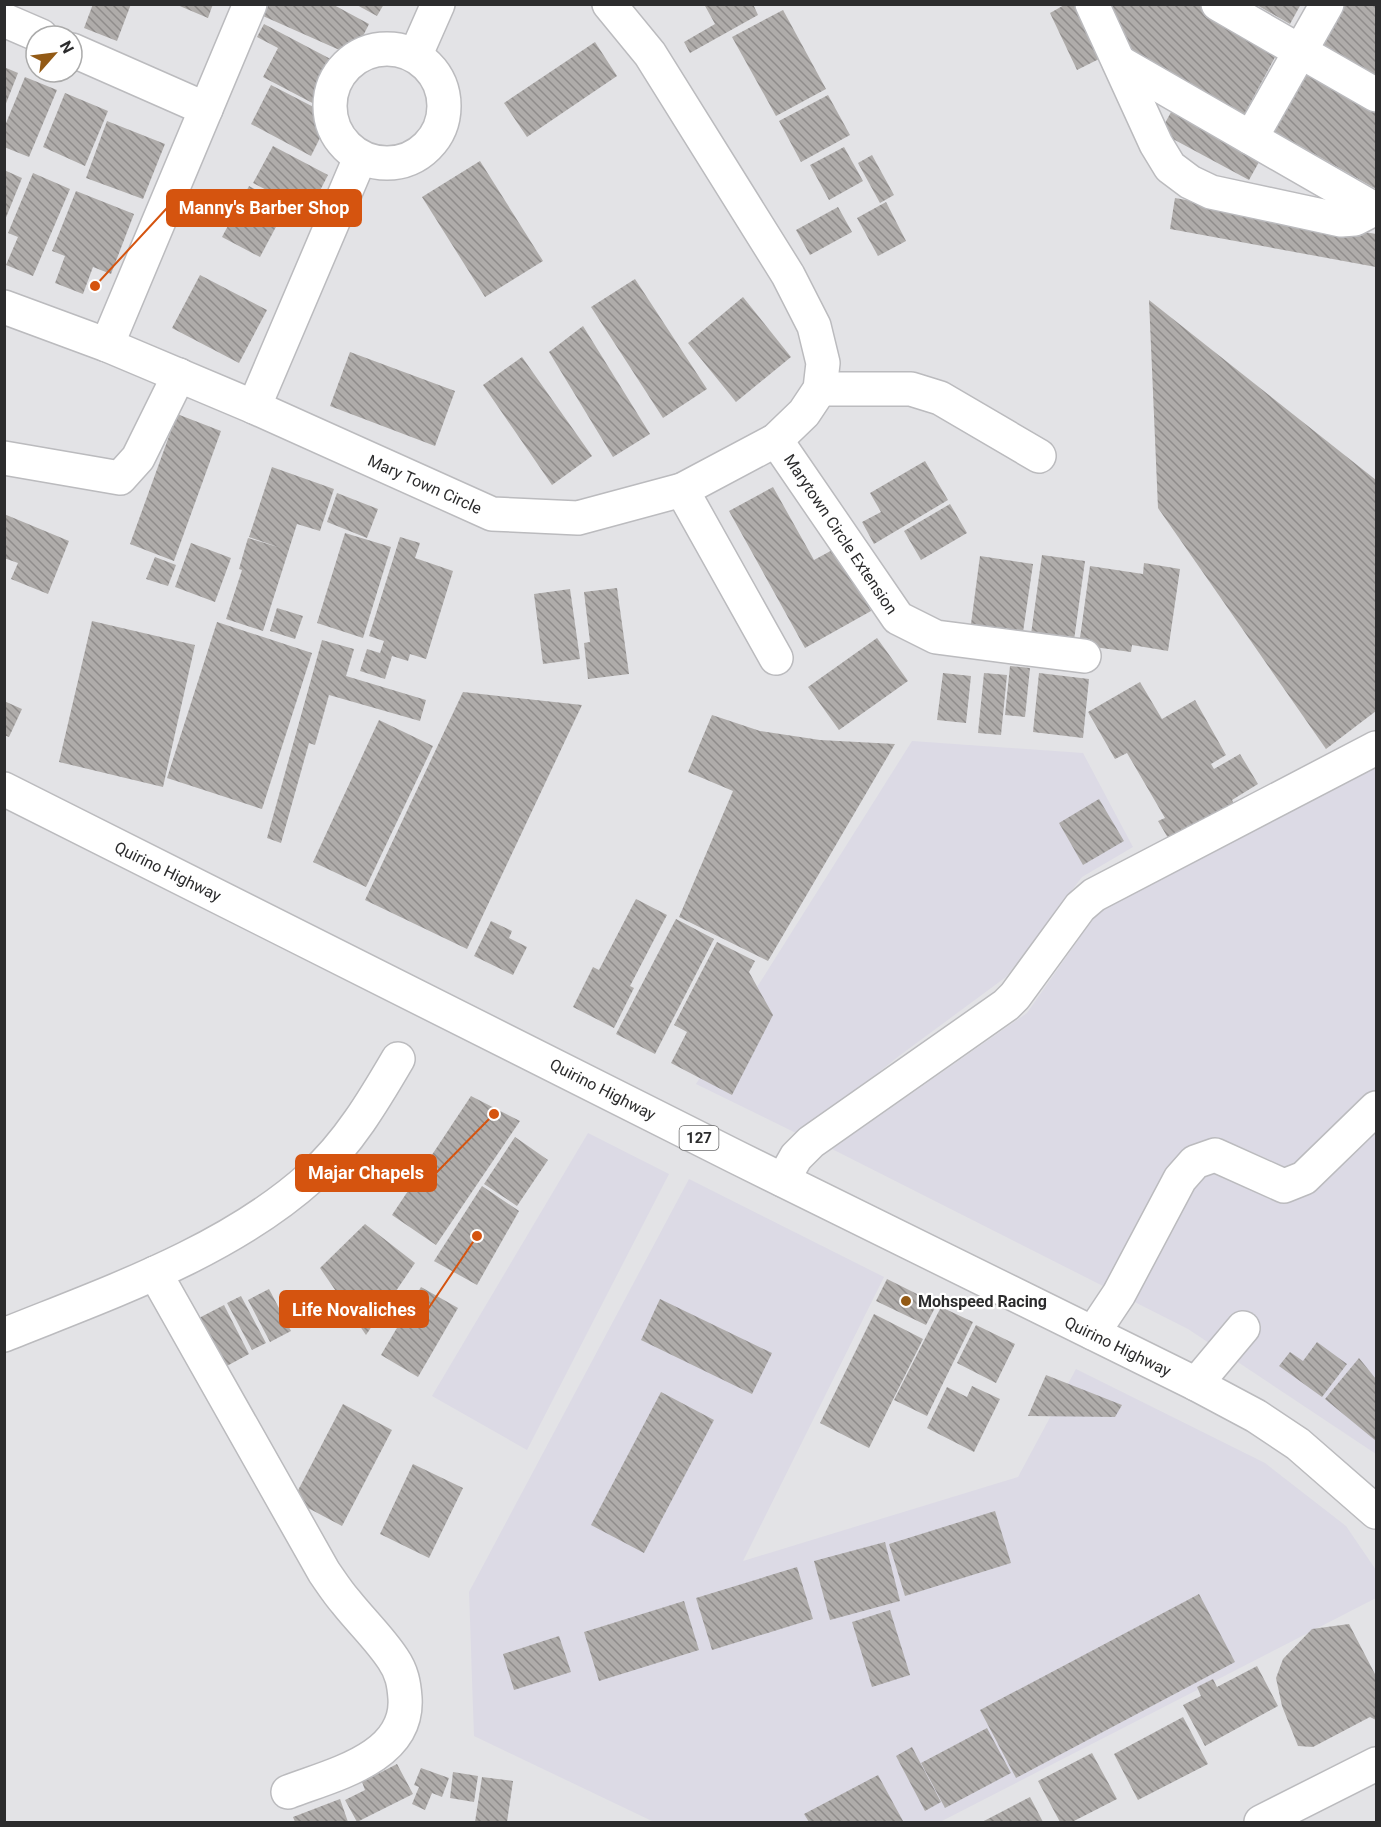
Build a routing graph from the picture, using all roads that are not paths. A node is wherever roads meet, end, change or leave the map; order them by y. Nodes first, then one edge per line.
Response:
1 (250, 4) edge
2 (438, 4) edge
3 (609, 4) edge
4 (1092, 4) edge
5 (1218, 4) edge
6 (1327, 4) edge
7 (4, 20) edge
8 (24, 29) edge
9 (1300, 51) junction
10 (416, 54) junction
11 (84, 55) edge
12 (1119, 62) junction
13 (1377, 95) edge
14 (206, 109) junction
15 (1251, 138) junction
16 (360, 158) junction
17 (1376, 209) edge
18 (4, 307) edge
19 (107, 345) junction
20 (179, 375) junction
21 (820, 389) junction
22 (254, 407) junction
23 (776, 440) junction
24 (1040, 456) dead end
25 (4, 458) edge
26 (682, 490) junction
27 (1084, 656) dead end
28 (776, 658) dead end
29 (1377, 748) edge
30 (4, 789) edge
31 (398, 1059) dead end
32 (1377, 1108) edge
33 (783, 1180) junction
34 (155, 1273) junction
35 (1243, 1328) dead end
36 (1093, 1333) junction
37 (4, 1335) edge
38 (1196, 1384) junction
39 (1377, 1512) edge
40 (1377, 1764) edge
41 (288, 1792) dead end
42 (1261, 1822) edge

1 - 14 street
2 - 10 street
3 - 21 street
4 - 12 street
5 - 9 street
6 - 9 street
7 - 8 street
9 - 13 street
9 - 15 street
10 - 16 street
10 - 16 street
11 - 14 street
12 - 15 street
12 - 17 street
14 - 19 street
15 - 17 street
16 - 22 street
18 - 19 street, Mary Town Circle
19 - 20 street, Mary Town Circle
20 - 22 street, Mary Town Circle
20 - 25 street
21 - 23 street, Mary Town Circle
21 - 24 street
22 - 26 street, Mary Town Circle
23 - 26 street, Mary Town Circle
23 - 27 street, Marytown Circle Extension
26 - 28 street
29 - 33 street
30 - 33 street, Quirino Highway / 127
31 - 34 street
32 - 36 street
33 - 36 street, Quirino Highway / 127
34 - 37 street
34 - 41 street
35 - 38 street
36 - 38 street, Quirino Highway / 127
38 - 39 street, Quirino Highway / 127
40 - 42 street

